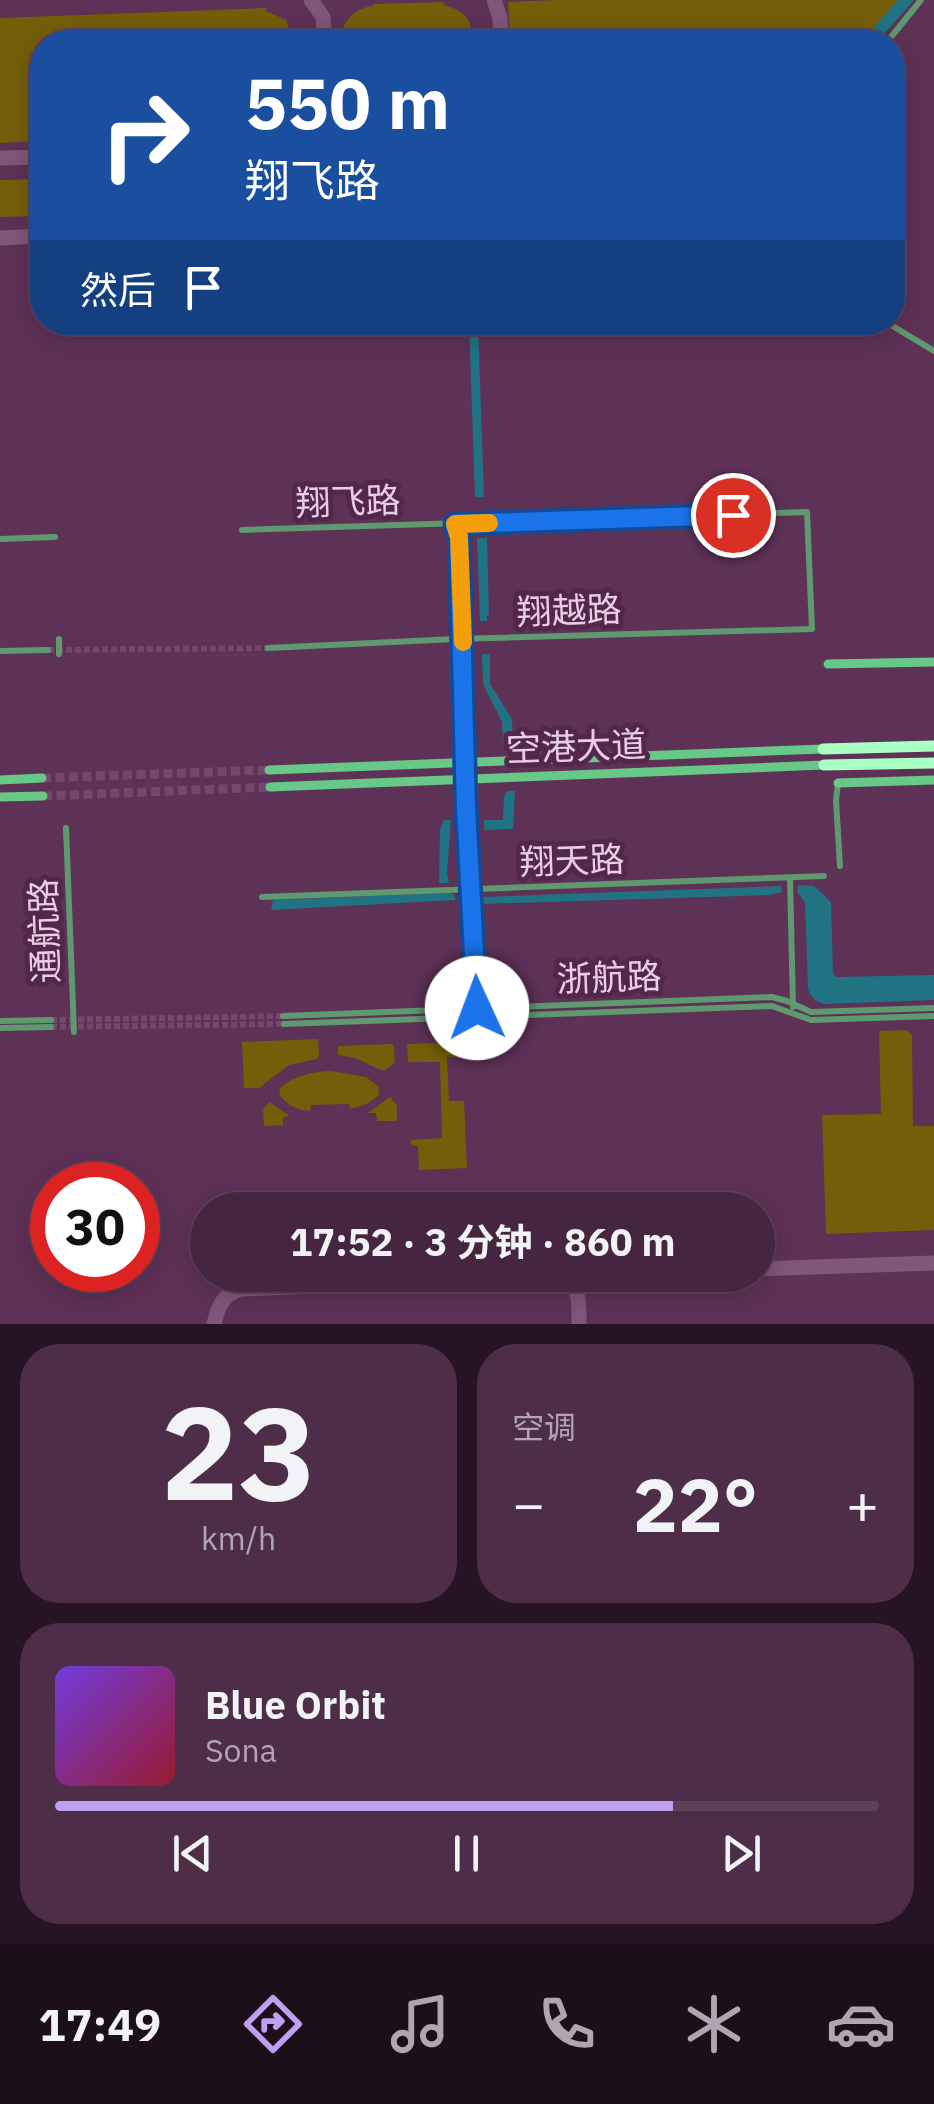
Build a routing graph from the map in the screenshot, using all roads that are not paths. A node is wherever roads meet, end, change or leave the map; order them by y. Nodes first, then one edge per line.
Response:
1 (922, 0) edge
2 (897, 30) edge
3 (905, 333) edge
4 (934, 351) edge
5 (455, 524) junction
6 (242, 530) dead end
7 (55, 537) dead end
8 (0, 539) edge
9 (812, 629) joint
10 (59, 638) dead end
11 (459, 639) junction
12 (268, 648) tunnel mouth
13 (48, 650) tunnel mouth
14 (0, 652) edge
15 (60, 654) dead end
16 (934, 662) edge
17 (828, 664) dead end
18 (934, 746) edge
19 (824, 749) joint
20 (462, 762) junction
21 (934, 763) edge
22 (824, 766) joint
23 (269, 770) tunnel mouth
24 (42, 778) tunnel mouth
25 (462, 779) junction
26 (0, 780) edge
27 (934, 780) edge
28 (838, 783) joint
29 (270, 787) tunnel mouth
30 (43, 796) tunnel mouth
31 (0, 797) edge
32 (66, 828) dead end
33 (840, 866) dead end
34 (824, 876) dead end
35 (790, 878) junction
36 (472, 889) junction
37 (462, 890) junction
38 (262, 897) dead end
39 (793, 1004) junction
40 (472, 1008) junction
41 (934, 1008) edge
42 (794, 1014) junction
43 (934, 1016) edge
44 (472, 1017) junction
45 (51, 1023) tunnel mouth
46 (0, 1025) edge
47 (74, 1032) dead end

1 - 2 street
3 - 4 street
5 - 6 street, 翔飞路
5 - 9 street, 翔飞路
5 - 11 street
7 - 8 street
9 - 11 street, 翔越路
10 - 15 street
11 - 12 street, 翔越路
11 - 20 street
13 - 14 street
16 - 17 main road
18 - 19 highway
19 - 20 main road, 空港大道
20 - 23 main road, 空港大道
20 - 25 street
21 - 22 highway
22 - 25 main road, 空港大道
24 - 26 main road
25 - 29 main road, 空港大道
25 - 36 street
25 - 37 street
27 - 28 main road
28 - 33 street
30 - 31 main road
32 - 47 street, 通航路
34 - 35 street, 翔天路
35 - 36 street, 翔天路
35 - 39 street
36 - 37 street, 翔天路
36 - 40 street
37 - 38 street, 翔天路
37 - 40 street
39 - 40 street, 浙航路
39 - 41 street, 浙航路
39 - 42 street
40 - 44 street
40 - 44 street, 浙航路
42 - 43 street, 浙航路
42 - 44 street, 浙航路
45 - 46 street

